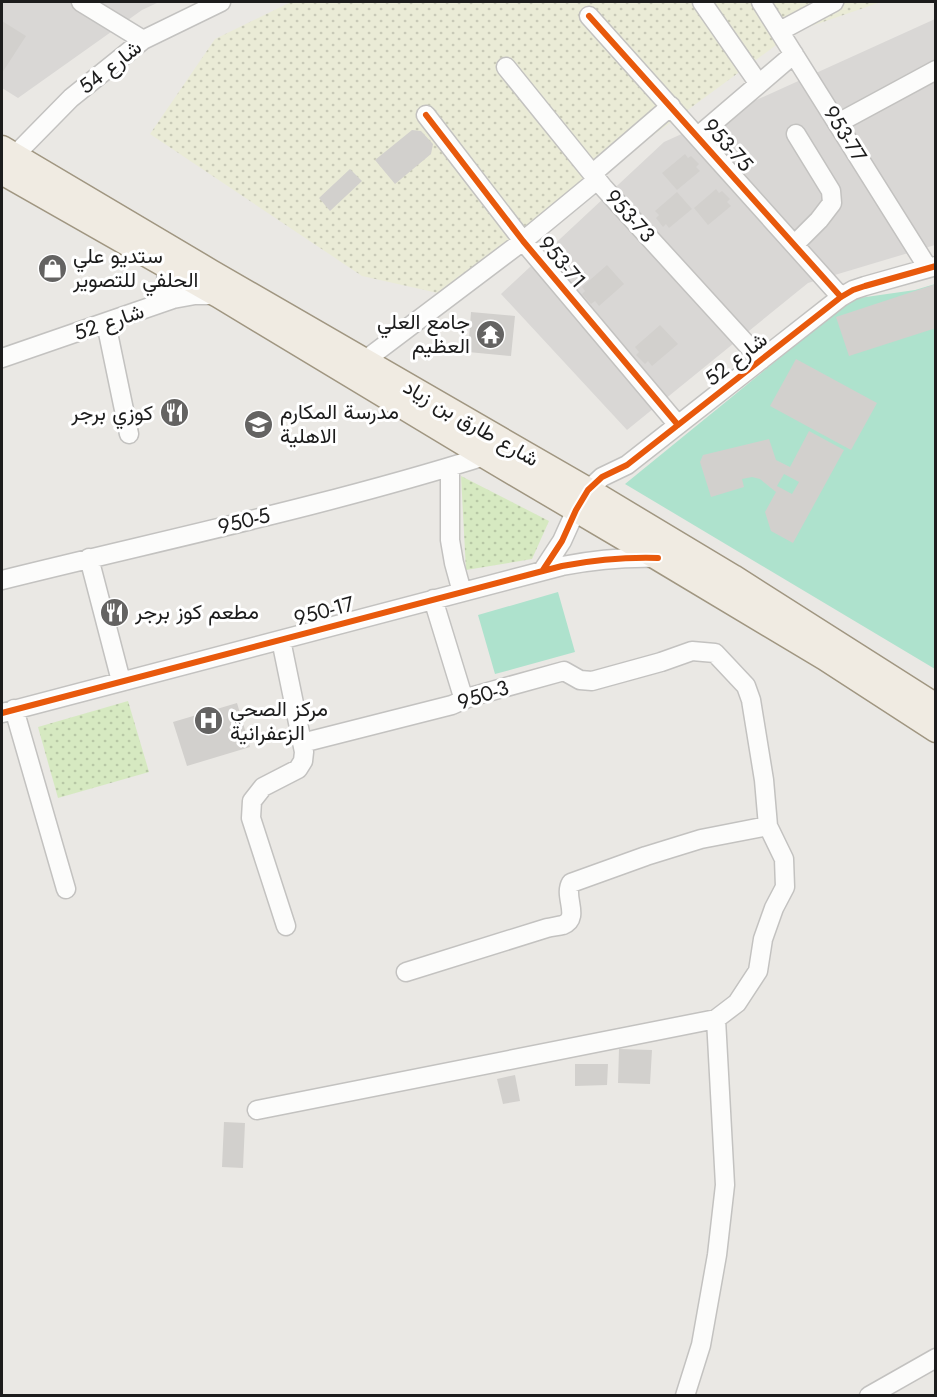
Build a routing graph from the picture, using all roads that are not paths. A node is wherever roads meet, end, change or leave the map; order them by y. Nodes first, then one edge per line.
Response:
1 (81, 2) edge
2 (221, 2) edge
3 (702, 2) edge
4 (761, 2) edge
5 (834, 2) edge
6 (589, 16) dead end
7 (780, 31) junction
8 (143, 40) junction
9 (794, 54) junction
10 (506, 67) dead end
11 (936, 70) edge
12 (759, 84) junction
13 (671, 106) junction
14 (426, 115) dead end
15 (837, 123) junction
16 (796, 134) dead end
17 (698, 136) junction
18 (6, 158) edge
19 (595, 177) junction
20 (523, 241) junction
21 (795, 244) junction
22 (167, 266) junction
23 (932, 267) edge
24 (218, 295) junction
25 (841, 297) junction
26 (162, 303) junction
27 (106, 323) junction
28 (2, 358) edge
29 (761, 360) junction
30 (364, 361) junction
31 (678, 424) junction
32 (129, 434) dead end
33 (485, 456) junction
34 (450, 467) junction
35 (582, 500) junction
36 (89, 558) junction
37 (658, 558) junction
38 (543, 570) junction
39 (2, 580) edge
40 (462, 592) junction
41 (433, 599) junction
42 (280, 639) junction
43 (121, 681) junction
44 (464, 700) junction
45 (936, 706) edge
46 (8, 711) edge
47 (936, 730) edge
48 (302, 743) junction
49 (768, 826) junction
50 (66, 889) dead end
51 (286, 926) dead end
52 (406, 972) dead end
53 (716, 1018) junction
54 (257, 1110) dead end
55 (936, 1358) edge
56 (686, 1395) edge
57 (869, 1395) edge

1 - 8 street
2 - 8 street, شارع 54
3 - 12 street
4 - 7 street, 953-77
5 - 7 street
6 - 13 street, 953-75
7 - 9 street, 953-77
8 - 18 street, شارع 54
9 - 12 street
9 - 15 street, 953-77
10 - 19 street, 953-73
11 - 15 street
12 - 17 street
13 - 17 street, 953-75
13 - 19 street
14 - 20 street, 953-71
15 - 23 street, 953-77
16 - 21 street
17 - 21 street, 953-75
18 - 22 main road, شارع طارق بن زياد
18 - 30 main road, شارع طارق بن زياد
19 - 20 street
19 - 29 street, 953-73
20 - 30 street
20 - 31 street, 953-71
21 - 25 street, 953-75
22 - 24 main road, شارع طارق بن زياد
22 - 26 street
23 - 25 street, شارع 52
24 - 26 street, شارع 52
24 - 33 main road, شارع طارق بن زياد
25 - 29 street, شارع 52
26 - 27 street, شارع 52
27 - 28 street, شارع 52
27 - 32 street
29 - 31 street, شارع 52
30 - 35 main road, شارع طارق بن زياد
31 - 35 street, شارع 52
33 - 34 street, 950-5
33 - 35 main road, شارع طارق بن زياد
34 - 36 street, 950-5
34 - 40 street
35 - 37 main road, شارع طارق بن زياد
35 - 38 street
35 - 45 main road, شارع طارق بن زياد
36 - 39 street, 950-5
36 - 43 street
37 - 38 street, 950-17
37 - 47 main road, شارع طارق بن زياد
38 - 40 street, 950-17
40 - 41 street, 950-17
41 - 42 street, 950-17
41 - 44 street
42 - 43 street, 950-17
42 - 48 street
43 - 46 street, 950-17
44 - 48 street, 950-3
44 - 49 street, 950-3
46 - 50 street
48 - 51 street
49 - 52 street
49 - 53 street
53 - 54 street
53 - 56 street
55 - 57 street

